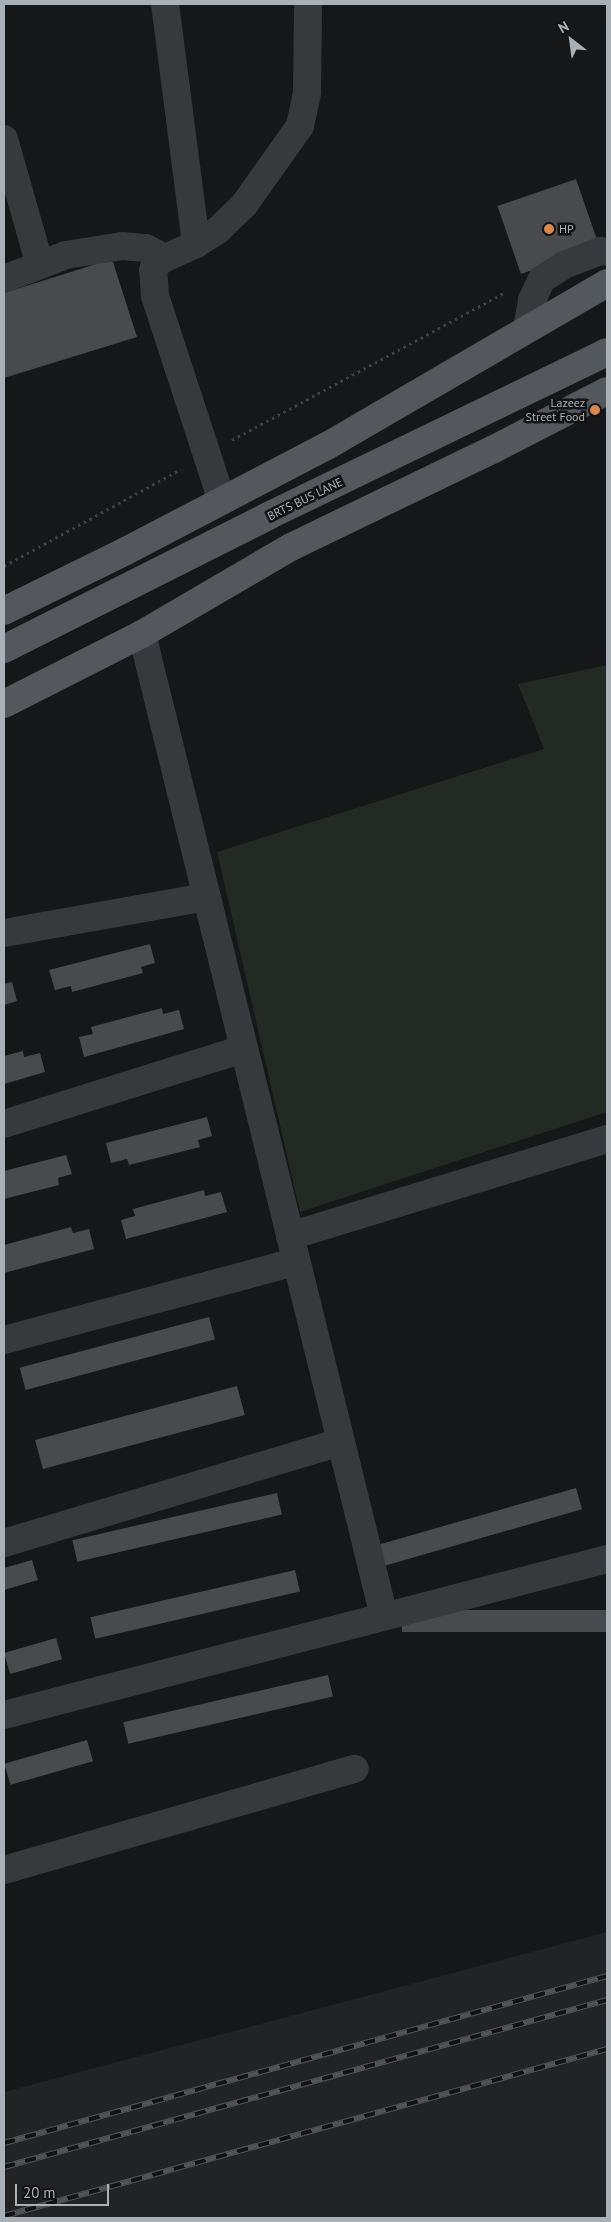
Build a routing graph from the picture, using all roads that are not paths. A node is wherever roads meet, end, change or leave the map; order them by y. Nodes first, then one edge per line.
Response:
1 (164, 4) edge
2 (308, 4) edge
3 (4, 138) edge
4 (196, 244) junction
5 (607, 252) edge
6 (165, 258) junction
7 (40, 265) junction
8 (4, 279) edge
9 (607, 283) edge
10 (527, 329) junction
11 (607, 352) edge
12 (607, 391) edge
13 (222, 501) junction
14 (4, 611) edge
15 (142, 634) junction
16 (4, 649) edge
17 (4, 704) edge
18 (207, 898) junction
19 (4, 933) edge
20 (244, 1048) junction
21 (4, 1124) edge
22 (607, 1139) edge
23 (293, 1249) junction
24 (4, 1340) edge
25 (341, 1442) junction
26 (4, 1543) edge
27 (607, 1559) edge
28 (384, 1616) junction
29 (4, 1716) edge
30 (355, 1769) dead end
31 (4, 1870) edge

1 - 4 street
2 - 4 street
3 - 7 street
4 - 6 street
5 - 10 street
6 - 7 street
6 - 13 street
7 - 8 street
9 - 10 main road
10 - 13 main road
11 - 16 main road, BRTS BUS LANE
12 - 15 main road
13 - 14 main road
15 - 17 main road
15 - 18 street
18 - 19 street
18 - 20 street
20 - 21 street
20 - 23 street
22 - 23 street
23 - 24 street
23 - 25 street
25 - 26 street
25 - 28 street
27 - 28 street
28 - 29 street
30 - 31 street

